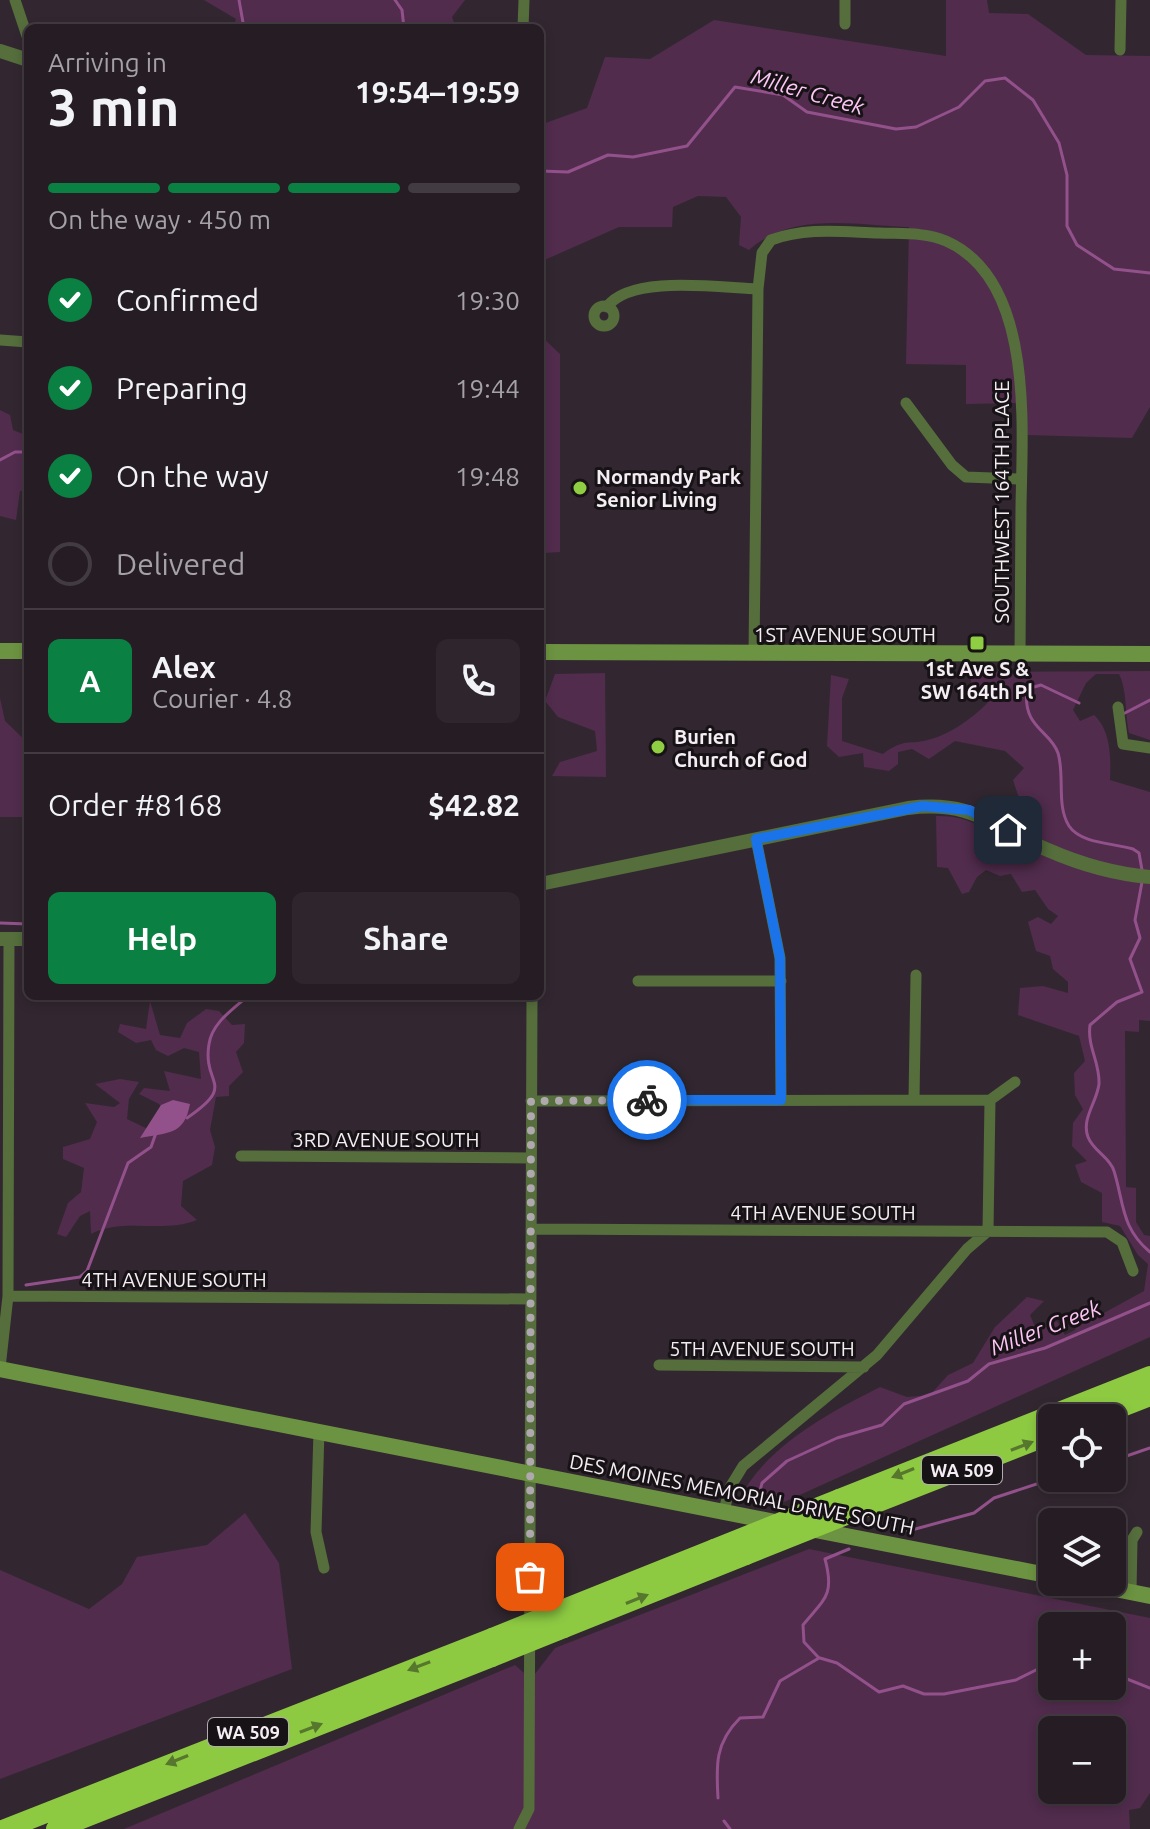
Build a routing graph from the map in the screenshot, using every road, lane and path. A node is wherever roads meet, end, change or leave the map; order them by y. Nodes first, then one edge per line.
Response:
1 (15, 0) edge
2 (524, 0) edge
3 (845, 0) edge
4 (1121, 0) edge
5 (523, 24) edge
6 (845, 24) dead end
7 (24, 27) edge
8 (1120, 50) dead end
9 (0, 51) edge
10 (24, 59) edge
11 (758, 289) junction
12 (607, 307) dead end
13 (0, 340) edge
14 (24, 342) edge
15 (906, 403) dead end
16 (1021, 479) junction
17 (0, 651) edge
18 (24, 651) edge
19 (544, 652) edge
20 (754, 654) junction
21 (1020, 654) junction
22 (1150, 654) edge
23 (1118, 707) dead end
24 (1150, 748) edge
25 (756, 839) junction
26 (1150, 877) edge
27 (544, 883) edge
28 (5, 939) edge
29 (916, 975) dead end
30 (638, 981) dead end
31 (781, 981) junction
32 (532, 1000) edge
33 (1015, 1082) dead end
34 (781, 1100) junction
35 (914, 1100) junction
36 (990, 1100) junction
37 (531, 1101) junction
38 (241, 1156) dead end
39 (531, 1158) junction
40 (531, 1229) junction
41 (988, 1231) junction
42 (1133, 1271) dead end
43 (8, 1296) junction
44 (531, 1299) junction
45 (1150, 1363) edge
46 (659, 1365) dead end
47 (865, 1367) junction
48 (0, 1369) edge
49 (1150, 1376) edge
50 (1150, 1396) edge
51 (1126, 1405) edge
52 (1150, 1409) edge
53 (1126, 1417) edge
54 (319, 1431) junction
55 (1038, 1439) edge
56 (966, 1446) junction
57 (530, 1472) junction
58 (724, 1512) junction
59 (1137, 1532) dead end
60 (324, 1568) dead end
61 (1038, 1573) edge
62 (1126, 1591) edge
63 (1131, 1592) junction
64 (1150, 1596) edge
65 (564, 1618) junction
66 (492, 1647) junction
67 (5, 1829) edge
68 (56, 1829) edge
69 (519, 1829) edge

1 - 7 street
2 - 5 street
3 - 6 street
4 - 8 street
9 - 10 street
11 - 12 street
11 - 16 street, SOUTHWEST 164TH PLACE
11 - 20 street
13 - 14 street
15 - 16 street
16 - 21 street, SOUTHWEST 164TH PLACE
17 - 18 main road
19 - 20 main road, 1ST AVENUE SOUTH
20 - 21 main road, 1ST AVENUE SOUTH
21 - 22 main road, 1ST AVENUE SOUTH
23 - 24 street
25 - 26 street
25 - 27 street
25 - 31 street
28 - 43 street
29 - 35 street
30 - 31 street
31 - 34 street
32 - 37 street
33 - 36 street
34 - 35 street
34 - 37 street
35 - 36 street
36 - 41 street
37 - 39 street
38 - 39 street, 3RD AVENUE SOUTH
39 - 40 street
40 - 41 street, 4TH AVENUE SOUTH
40 - 44 street
41 - 42 street, 4TH AVENUE SOUTH
41 - 47 street
43 - 44 street, 4TH AVENUE SOUTH
43 - 48 street
44 - 57 street
45 - 56 highway
46 - 47 street, 5TH AVENUE SOUTH
47 - 58 street
48 - 54 main road, DES MOINES MEMORIAL DRIVE SOUTH
49 - 56 highway, WA 509
50 - 51 highway
52 - 53 highway
54 - 57 main road, DES MOINES MEMORIAL DRIVE SOUTH
54 - 60 street
65 -> 55 highway, WA 509, bridge
56 -> 65 highway, WA 509, bridge
57 - 58 main road, DES MOINES MEMORIAL DRIVE SOUTH
57 - 69 street
58 - 61 main road, DES MOINES MEMORIAL DRIVE SOUTH
59 - 63 street
62 - 63 main road
63 - 64 main road
65 - 66 highway, WA 509, bridge
66 -> 67 highway, WA 509
68 -> 66 highway, WA 509

